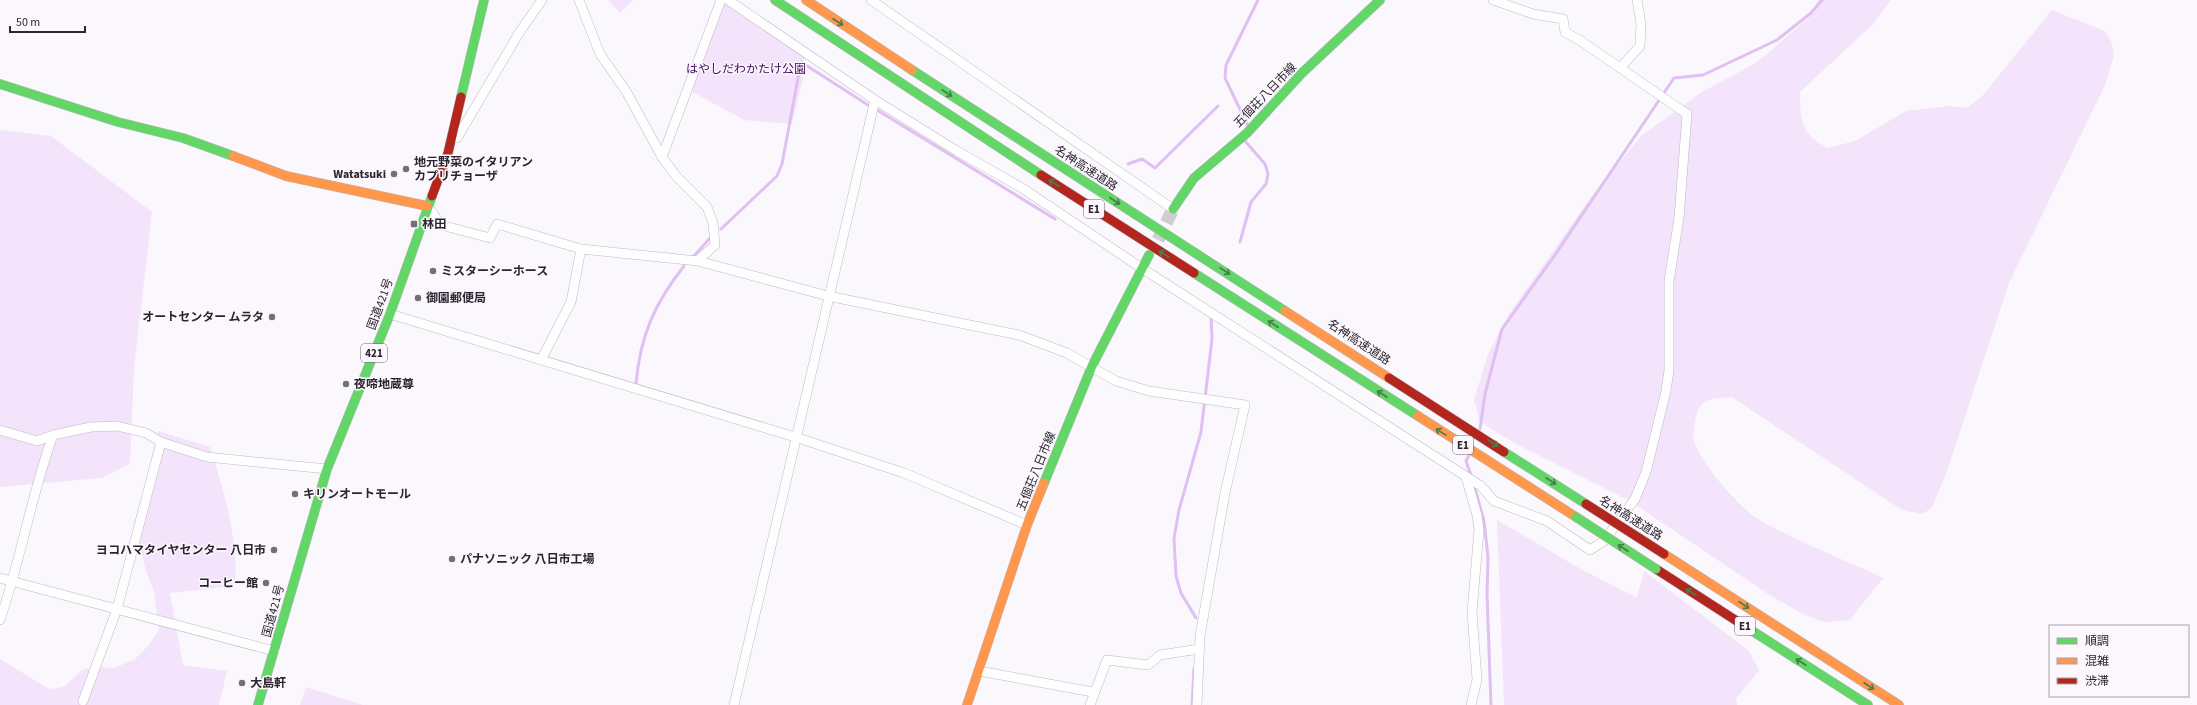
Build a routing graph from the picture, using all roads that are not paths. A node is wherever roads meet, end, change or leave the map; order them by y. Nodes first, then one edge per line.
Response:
1 (484, 0) edge
2 (542, 0) edge
3 (579, 0) edge
4 (721, 0) edge
5 (728, 0) edge
6 (775, 0) edge
7 (806, 0) edge
8 (871, 0) edge
9 (1380, 0) edge
10 (1493, 0) edge
11 (1637, 0) edge
12 (1620, 68) junction
13 (0, 84) edge
14 (876, 100) junction
15 (448, 153) junction
16 (662, 157) junction
17 (427, 206) junction
18 (1173, 209) joint
19 (581, 249) junction
20 (1150, 255) dead end
21 (697, 261) junction
22 (1143, 269) junction
23 (828, 296) junction
24 (390, 314) junction
25 (541, 360) junction
26 (1092, 366) junction
27 (0, 430) edge
28 (53, 435) junction
29 (795, 437) junction
30 (161, 442) junction
31 (327, 469) junction
32 (1468, 478) junction
33 (1027, 525) junction
34 (0, 578) edge
35 (13, 582) junction
36 (117, 608) junction
37 (0, 620) edge
38 (1199, 649) junction
39 (274, 651) junction
40 (979, 671) junction
41 (1093, 692) junction
42 (83, 701) dead end
43 (258, 705) edge
44 (734, 705) edge
45 (967, 705) edge
46 (1090, 705) edge
47 (1197, 705) edge
48 (1471, 705) edge
49 (1868, 705) edge
50 (1899, 705) edge

1 - 15 main road, 国道421号 / 421
2 - 15 street
3 - 16 street
4 - 16 street
5 - 14 street
49 -> 6 main road, E1, bridge
7 -> 50 main road, 名神高速道路 / E1, bridge
8 - 18 street
9 - 18 main road, 五個荘八日市線
10 - 12 street
11 - 12 street
12 - 32 street
13 - 17 main road
14 - 22 street
14 - 23 street
15 - 17 main road, 国道421号 / 421
16 - 21 street
17 - 19 street
17 - 24 main road, 国道421号 / 421
19 - 21 street
19 - 25 street
20 - 22 main road, 五個荘八日市線
21 - 23 street
22 - 26 main road, 五個荘八日市線
22 - 32 street
23 - 26 street
23 - 29 street
24 - 25 street
24 - 31 main road, 国道421号 / 421
25 - 29 street
26 - 33 main road, 五個荘八日市線
26 - 38 street
27 - 28 street
28 - 30 street
28 - 35 street
29 - 33 street
29 - 44 street
30 - 31 street
30 - 36 street
31 - 39 main road, 国道421号 / 421
32 - 48 street
33 - 40 main road, 五個荘八日市線
34 - 35 street
35 - 36 street
35 - 37 street
36 - 39 street
36 - 42 street
38 - 41 street
38 - 47 street
39 - 43 main road, 国道421号 / 421
40 - 41 street
40 - 45 main road, 五個荘八日市線
41 - 46 street

